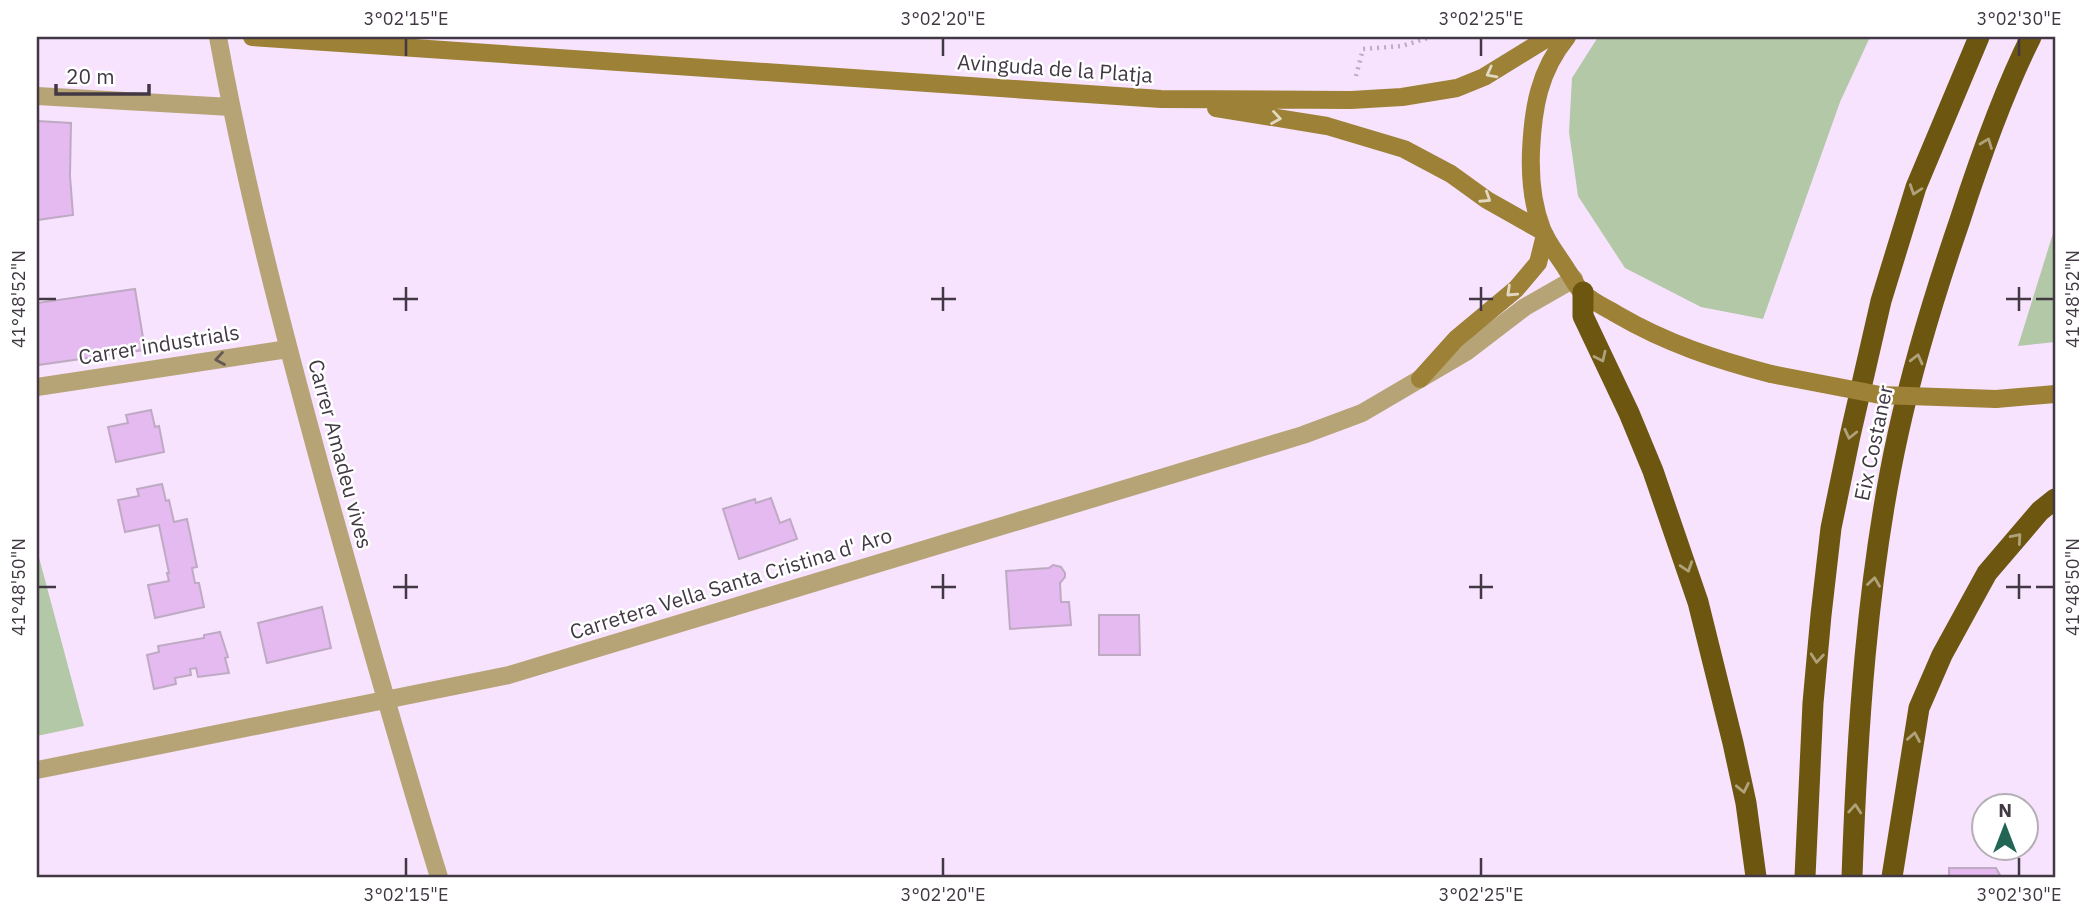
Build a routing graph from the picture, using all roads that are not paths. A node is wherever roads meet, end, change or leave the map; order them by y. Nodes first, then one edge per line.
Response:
1 (218, 37) edge
2 (252, 37) edge
3 (1549, 37) edge
4 (1567, 37) edge
5 (1979, 37) edge
6 (2031, 37) edge
7 (37, 96) edge
8 (1161, 99) junction
9 (231, 107) junction
10 (1544, 233) junction
11 (1578, 285) junction
12 (288, 349) junction
13 (1420, 379) junction
14 (37, 387) edge
15 (2055, 394) edge
16 (2055, 499) edge
17 (384, 700) junction
18 (37, 770) edge
19 (439, 877) edge
20 (1756, 877) edge
21 (1805, 877) edge
22 (1852, 877) edge
23 (1892, 877) edge

1 - 9 street, Carrer Amadeu vives
2 - 8 street, Avinguda de la Platja
3 -> 8 street, Avinguda de la Platja
4 - 10 street
5 -> 21 highway, Eix Costaner
22 -> 6 highway, Eix Costaner
7 - 9 street
8 -> 10 street
9 - 12 street, Carrer Amadeu vives
10 - 11 street
10 -> 13 street
11 - 13 street, Carretera Vella Santa Cristina d' Aro
11 - 15 street, bridge
11 -> 20 highway
12 -> 14 street, Carrer industrials
12 - 17 street, Carrer Amadeu vives
13 - 17 street, Carretera Vella Santa Cristina d' Aro
23 -> 16 highway
17 - 18 street, Carretera Vella Santa Cristina d' Aro
17 - 19 street, Carrer Amadeu vives

